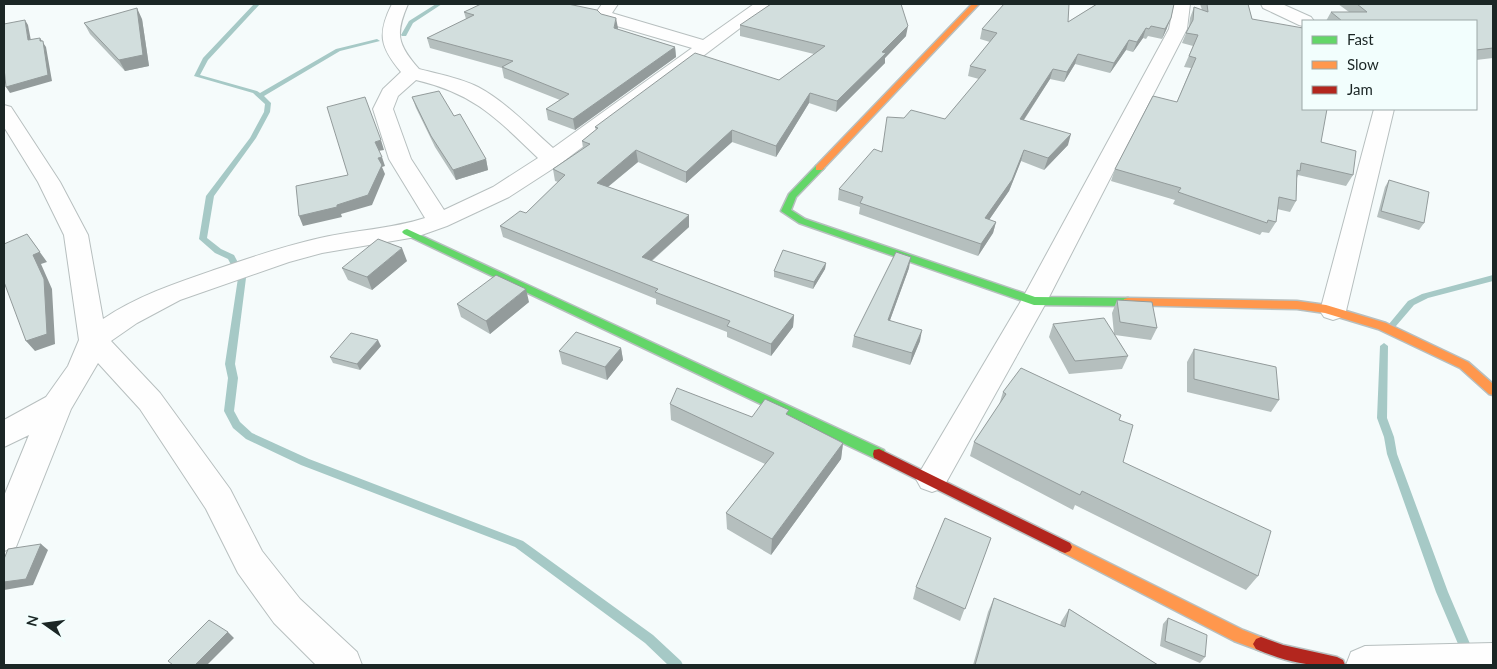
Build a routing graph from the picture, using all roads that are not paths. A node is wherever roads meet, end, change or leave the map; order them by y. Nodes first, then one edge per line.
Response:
1 (400, 4) edge
2 (610, 4) edge
3 (764, 4) edge
4 (976, 4) edge
5 (1182, 4) edge
6 (1269, 4) edge
7 (1303, 20) edge
8 (705, 46) junction
9 (412, 73) junction
10 (1384, 110) edge
11 (4, 111) edge
12 (552, 159) junction
13 (439, 221) junction
14 (407, 232) junction
15 (1034, 301) junction
16 (1333, 310) junction
17 (93, 340) junction
18 (1493, 391) edge
19 (57, 405) junction
20 (4, 435) edge
21 (932, 479) junction
22 (4, 536) edge
23 (1493, 662) edge
24 (343, 665) edge
25 (1337, 665) edge
26 (1365, 665) edge

1 - 9 street
2 - 8 street
3 - 8 street
4 - 15 street
5 - 15 street
6 - 7 street
8 - 12 street
9 - 12 street
9 - 13 street
10 - 16 street
11 - 17 street
12 - 13 street
13 - 14 street
14 - 17 street
14 - 21 street
15 - 16 street
15 - 21 street
16 - 18 street
17 - 19 street
17 - 24 street
19 - 20 street
19 - 22 street
21 - 25 street
23 - 26 street

